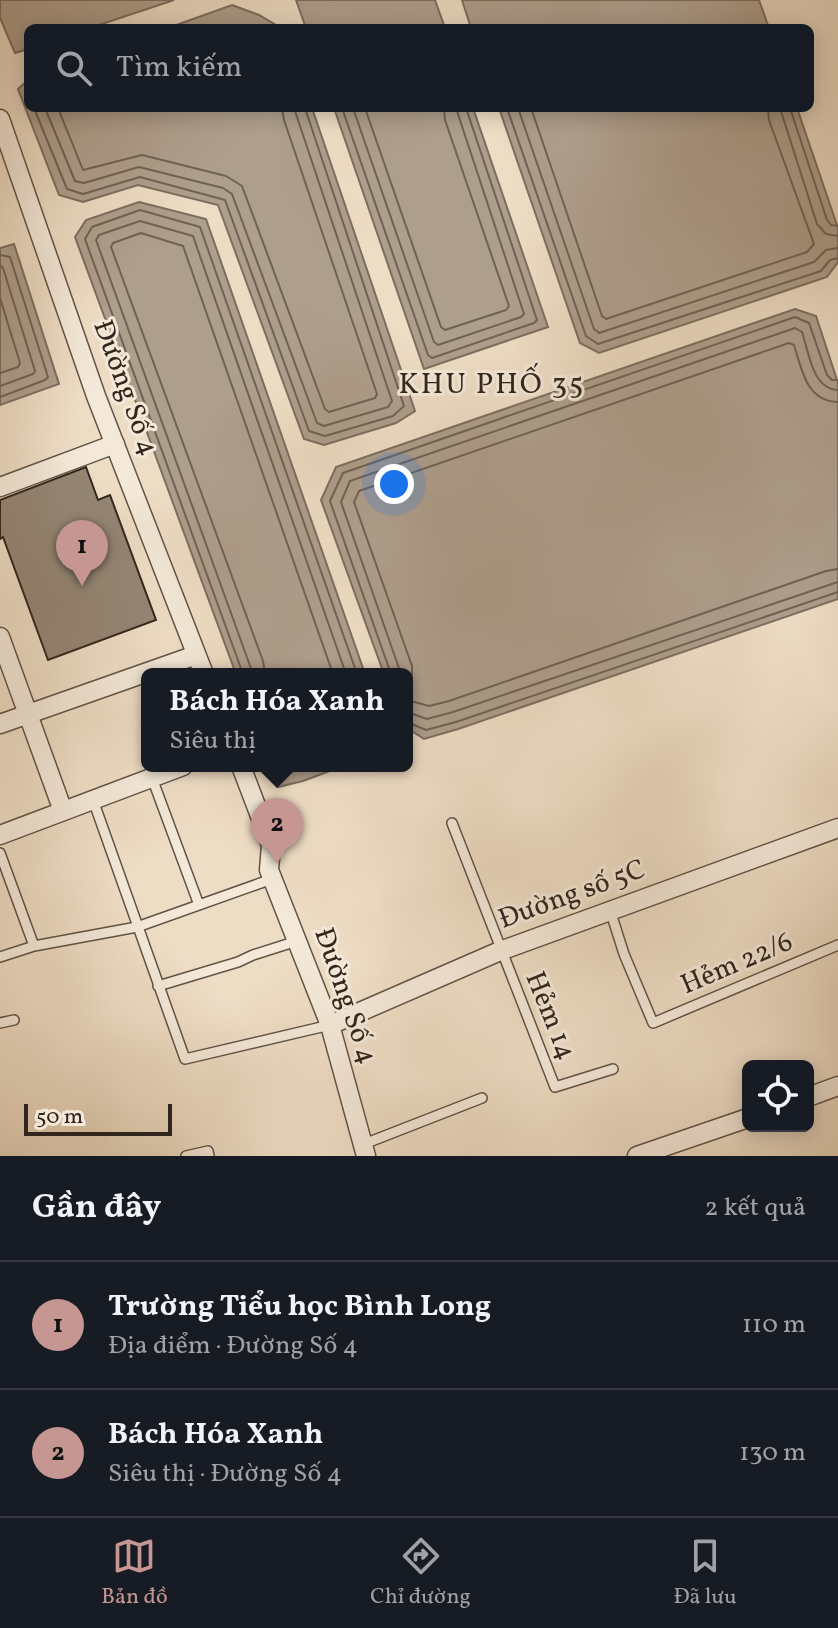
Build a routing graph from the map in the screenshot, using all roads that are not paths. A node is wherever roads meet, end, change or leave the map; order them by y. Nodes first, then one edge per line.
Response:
1 (0, 119) edge
2 (115, 444) junction
3 (0, 487) edge
4 (1, 645) edge
5 (196, 655) junction
6 (160, 668) edge
7 (201, 668) edge
8 (141, 675) edge
9 (28, 715) junction
10 (0, 724) edge
11 (168, 772) edge
12 (243, 772) edge
13 (152, 778) junction
14 (93, 800) junction
15 (63, 811) junction
16 (452, 823) dead end
17 (838, 828) edge
18 (0, 835) edge
19 (0, 853) edge
20 (272, 879) junction
21 (199, 905) junction
22 (610, 910) junction
23 (137, 927) junction
24 (297, 941) junction
25 (838, 945) edge
26 (34, 946) junction
27 (500, 951) junction
28 (0, 957) edge
29 (158, 986) junction
30 (14, 1020) dead end
31 (0, 1023) edge
32 (330, 1025) junction
33 (613, 1069) dead end
34 (838, 1086) edge
35 (814, 1095) edge
36 (482, 1098) dead end
37 (742, 1120) edge
38 (365, 1150) edge
39 (186, 1156) edge
40 (209, 1156) edge
41 (637, 1156) edge

1 - 2 street, Đường Số 4
2 - 3 street
2 - 5 street, Đường Số 4
4 - 9 street
5 - 6 street
5 - 7 street, Đường Số 4
8 - 9 street
9 - 10 street
9 - 15 street
11 - 13 street
12 - 20 street, Đường Số 4
13 - 14 street
13 - 21 lane
14 - 15 street
14 - 23 lane
15 - 18 street
16 - 27 lane
17 - 22 street, Đường số 5C
19 - 26 lane
20 - 21 lane
20 - 24 street, Đường Số 4
21 - 23 lane
22 - 25 lane, Hẻm 22/6
22 - 27 street, Đường số 5C
23 - 26 lane
23 - 29 lane
24 - 29 lane
24 - 32 street, Đường Số 4
26 - 28 lane
27 - 32 street, Đường số 5C
27 - 33 lane, Hẻm 14
29 - 32 lane
30 - 31 lane
32 - 38 street, Đường Số 4
34 - 35 street
36 - 38 lane
37 - 41 street
39 - 40 lane

